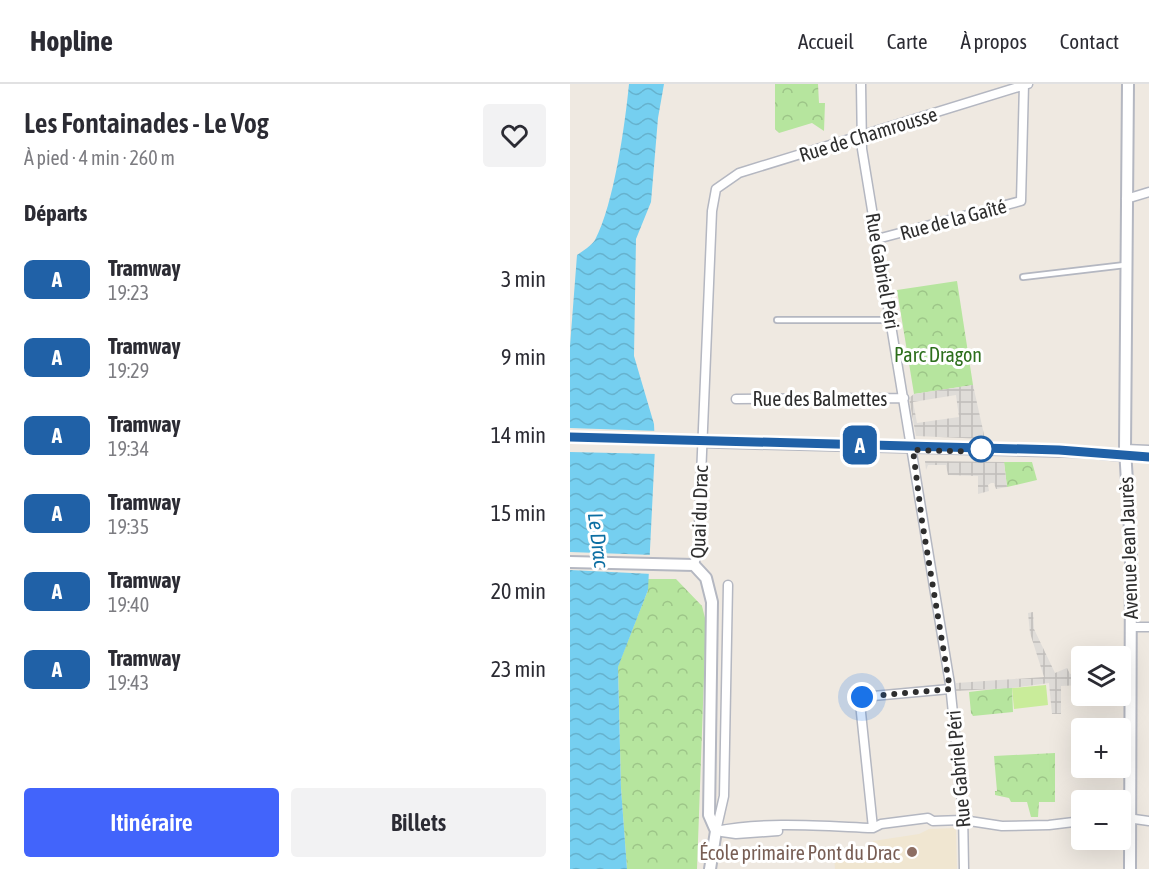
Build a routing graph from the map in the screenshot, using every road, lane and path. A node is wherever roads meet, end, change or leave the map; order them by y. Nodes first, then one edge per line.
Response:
1 (861, 84) edge
2 (1026, 84) edge
3 (1128, 84) edge
4 (862, 136) junction
5 (716, 189) joint
6 (1149, 192) edge
7 (1126, 199) junction
8 (877, 239) junction
9 (1125, 265) junction
10 (1023, 277) dead end
11 (777, 320) dead end
12 (891, 320) junction
13 (904, 398) junction
14 (736, 399) dead end
15 (702, 444) junction
16 (913, 450) junction
17 (1149, 450) edge
18 (1125, 453) junction
19 (570, 562) edge
20 (694, 565) junction
21 (728, 585) dead end
22 (1131, 627) junction
23 (1149, 627) edge
24 (950, 689) junction
25 (1127, 790) edge
26 (1131, 819) edge
27 (963, 820) junction
28 (1149, 821) edge
29 (1071, 822) edge
30 (873, 828) junction
31 (716, 831) junction
32 (1129, 850) edge
33 (710, 869) edge
34 (964, 869) edge
35 (1130, 869) edge

1 - 4 street, Rue Gabriel Péri
2 - 4 street, Rue de Chamrousse
2 - 8 street, Rue de la Gaîté
3 - 7 street, Avenue Jean Jaurès
4 - 5 street, Rue de Chamrousse
4 - 8 street, Rue Gabriel Péri
5 - 15 street, Quai du Drac
6 - 7 street
7 - 9 street, Avenue Jean Jaurès
8 - 12 street, Rue Gabriel Péri
9 - 10 lane
9 - 18 street, Avenue Jean Jaurès
11 - 12 lane
12 - 13 street, Rue Gabriel Péri
13 - 14 street, Rue des Balmettes
13 - 16 street, Rue Gabriel Péri
15 - 16 street
15 - 20 street, Quai du Drac
16 - 18 street
16 - 24 street, Rue Gabriel Péri
17 - 18 street
18 - 22 street, Avenue Jean Jaurès
19 - 20 street
20 - 31 street, Quai du Drac
21 - 31 street, Quai du Drac
22 - 23 street
22 - 25 street, Avenue Jean Jaurès
24 - 27 street, Rue Gabriel Péri
24 - 30 street
26 - 28 street
27 - 29 street
27 - 30 street
27 - 34 street, Rue Gabriel Péri
30 - 31 street
31 - 33 street, Quai du Drac
32 - 35 street, Avenue Jean Jaurès

